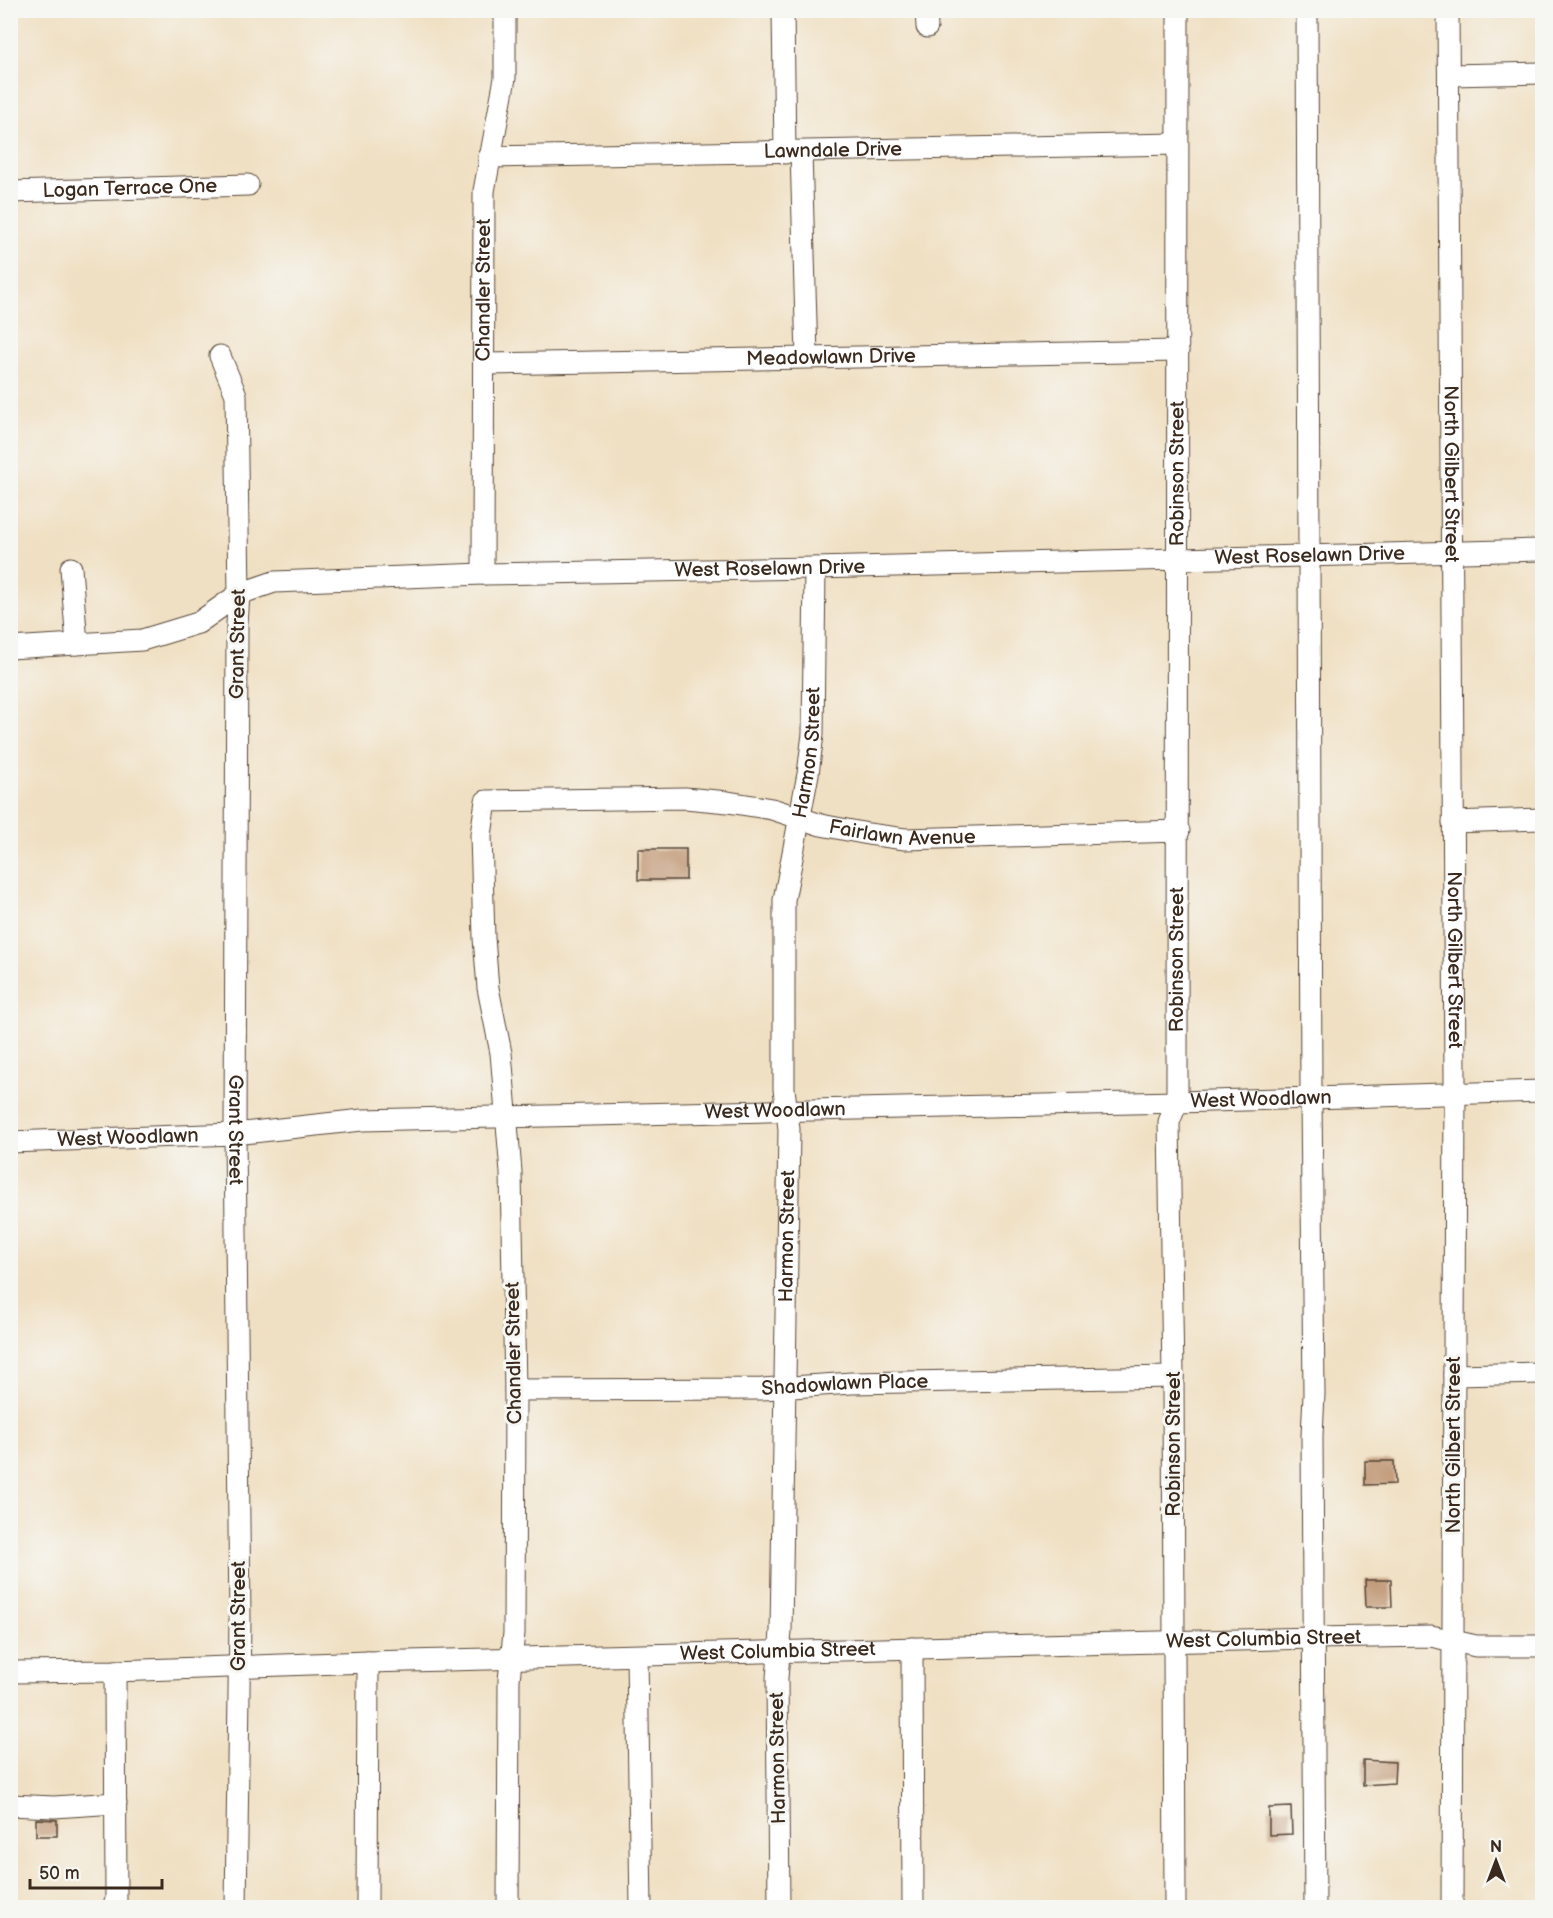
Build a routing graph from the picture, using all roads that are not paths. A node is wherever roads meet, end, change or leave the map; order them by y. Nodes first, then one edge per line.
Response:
1 (506, 10) edge
2 (783, 10) edge
3 (1178, 10) edge
4 (1306, 10) edge
5 (1448, 10) edge
6 (1542, 73) edge
7 (1449, 75) junction
8 (1177, 144) junction
9 (793, 153) junction
10 (489, 157) junction
11 (248, 185) dead end
12 (10, 192) edge
13 (1178, 351) junction
14 (220, 356) dead end
15 (807, 357) junction
16 (485, 364) junction
17 (1542, 550) edge
18 (1451, 553) junction
19 (1310, 556) junction
20 (1178, 558) junction
21 (71, 568) dead end
22 (815, 568) junction
23 (483, 574) junction
24 (239, 594) junction
25 (77, 644) junction
26 (10, 648) edge
27 (486, 801) joint
28 (799, 817) junction
29 (1542, 819) edge
30 (1453, 822) junction
31 (1179, 831) junction
32 (1542, 1091) edge
33 (1455, 1094) junction
34 (1311, 1097) junction
35 (1177, 1102) junction
36 (787, 1111) junction
37 (507, 1116) junction
38 (236, 1134) junction
39 (10, 1142) edge
40 (1542, 1373) edge
41 (1454, 1376) junction
42 (1173, 1377) junction
43 (784, 1388) junction
44 (515, 1390) junction
45 (1314, 1638) junction
46 (1453, 1640) junction
47 (1175, 1641) junction
48 (1542, 1646) edge
49 (912, 1648) junction
50 (779, 1652) junction
51 (637, 1656) junction
52 (511, 1659) junction
53 (368, 1662) junction
54 (239, 1666) junction
55 (115, 1671) junction
56 (10, 1672) edge
57 (116, 1803) junction
58 (10, 1805) edge
59 (113, 1908) edge
60 (236, 1908) edge
61 (368, 1908) edge
62 (508, 1908) edge
63 (641, 1908) edge
64 (779, 1908) edge
65 (912, 1908) edge
66 (1175, 1908) edge
67 (1315, 1908) edge
68 (1452, 1908) edge

1 - 10 street, Chandler Street
2 - 9 street
3 - 8 street, Robinson Street
4 - 19 street
5 - 7 street, North Gilbert Street
6 - 7 street
7 - 18 street, North Gilbert Street
8 - 9 street, Lawndale Drive
8 - 13 street, Robinson Street
9 - 10 street, Lawndale Drive
9 - 15 street
10 - 16 street, Chandler Street
11 - 12 street, Logan Terrace One
13 - 15 street, Meadowlawn Drive
13 - 20 street, Robinson Street
14 - 24 street, Grant Street
15 - 16 street, Meadowlawn Drive
16 - 23 street, Chandler Street
17 - 18 street, West Roselawn Drive
18 - 19 street, West Roselawn Drive
18 - 30 street, North Gilbert Street
19 - 20 street, West Roselawn Drive
19 - 34 street
20 - 22 street, West Roselawn Drive
20 - 31 street, Robinson Street
21 - 25 street
22 - 23 street, West Roselawn Drive
22 - 28 street, Harmon Street
23 - 24 street, West Roselawn Drive
24 - 25 street, West Roselawn Drive
24 - 38 street, Grant Street
25 - 26 street, West Roselawn Drive
27 - 28 street, Fairlawn Avenue
27 - 37 street, Chandler Street
28 - 31 street, Fairlawn Avenue
28 - 36 street, Harmon Street
29 - 30 street
30 - 33 street, North Gilbert Street
31 - 35 street, Robinson Street
32 - 33 street, West Woodlawn
33 - 34 street, West Woodlawn
33 - 41 street, North Gilbert Street
34 - 35 street, West Woodlawn
34 - 45 street
35 - 36 street, West Woodlawn
35 - 42 street, Robinson Street
36 - 37 street, West Woodlawn
36 - 43 street, Harmon Street
37 - 38 street, West Woodlawn
37 - 44 street, Chandler Street
38 - 39 street, West Woodlawn
38 - 54 street, Grant Street
40 - 41 street
41 - 46 street, North Gilbert Street
42 - 43 street, Shadowlawn Place
42 - 47 street, Robinson Street
43 - 44 street, Shadowlawn Place
43 - 50 street, Harmon Street
44 - 52 street, Chandler Street
45 - 46 street, West Columbia Street
45 - 47 street, West Columbia Street
45 - 67 street
46 - 48 street, West Columbia Street
46 - 68 street, North Gilbert Street
47 - 49 street, West Columbia Street
47 - 66 street, Robinson Street
49 - 50 street, West Columbia Street
49 - 65 street
50 - 51 street, West Columbia Street
50 - 64 street, Harmon Street
51 - 52 street, West Columbia Street
51 - 63 street
52 - 53 street, West Columbia Street
52 - 62 street, Chandler Street
53 - 54 street, West Columbia Street
53 - 61 street
54 - 55 street, West Columbia Street
54 - 60 street, Grant Street
55 - 56 street, West Columbia Street
55 - 57 street
57 - 58 street
57 - 59 street

